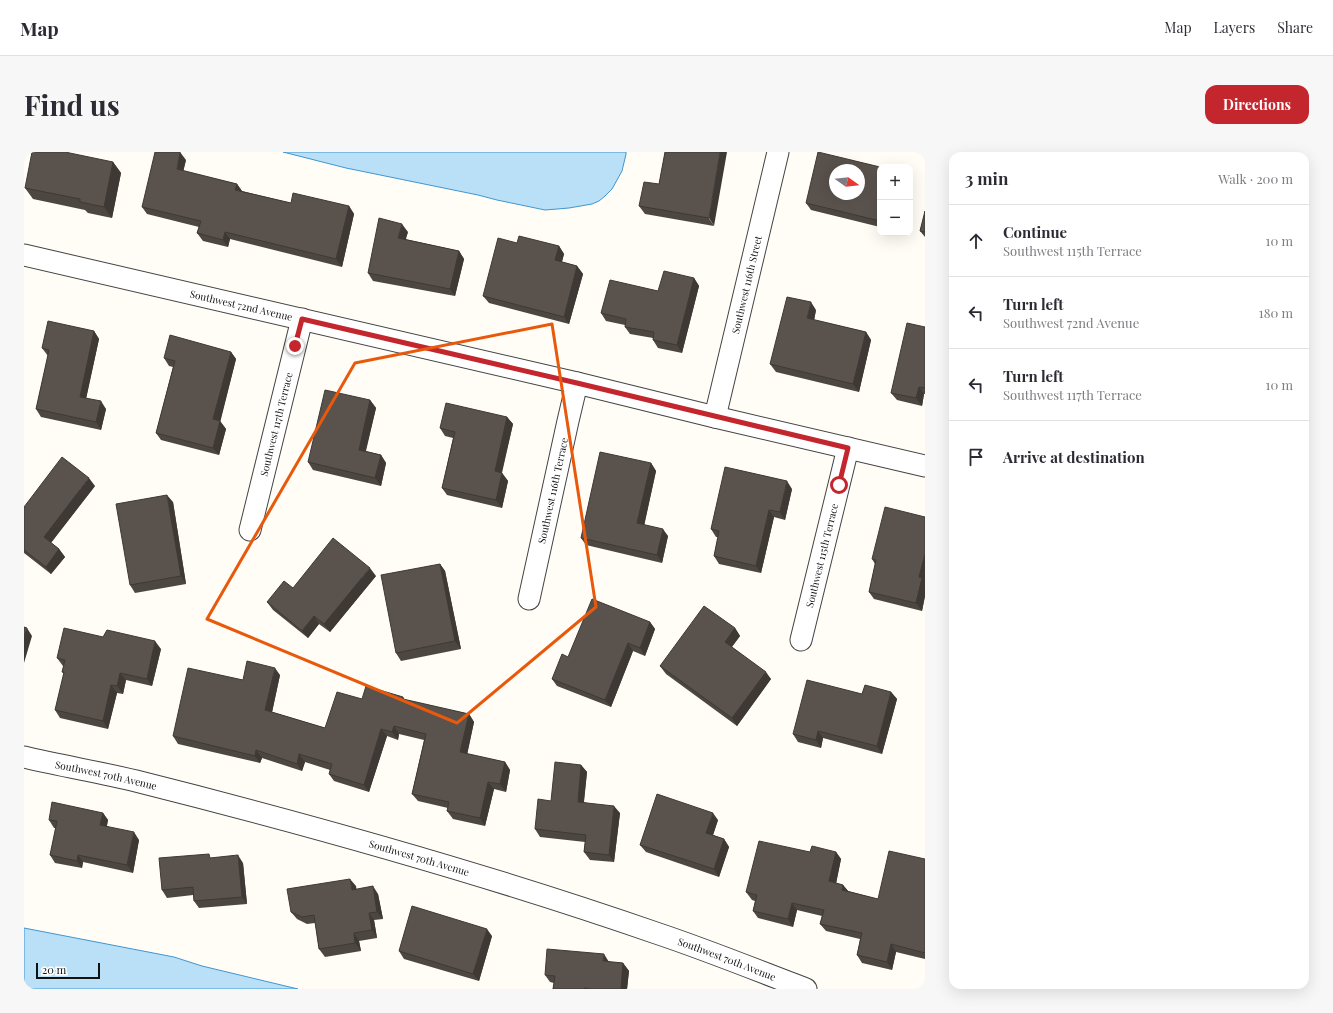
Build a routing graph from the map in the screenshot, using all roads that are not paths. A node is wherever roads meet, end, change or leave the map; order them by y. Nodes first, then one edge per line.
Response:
1 (778, 152) edge
2 (24, 256) edge
3 (302, 319) junction
4 (577, 383) junction
5 (715, 417) junction
6 (848, 448) junction
7 (925, 466) edge
8 (250, 530) dead end
9 (529, 599) dead end
10 (800, 640) dead end
11 (24, 757) edge
12 (806, 989) edge

1 - 5 street, Southwest 116th Street
2 - 3 street, Southwest 72nd Avenue
3 - 4 street, Southwest 72nd Avenue
3 - 8 street, Southwest 117th Terrace
4 - 5 street, Southwest 72nd Avenue
4 - 9 street, Southwest 116th Terrace
5 - 6 street, Southwest 72nd Avenue
6 - 7 street, Southwest 72nd Avenue
6 - 10 street, Southwest 115th Terrace
11 - 12 street, Southwest 70th Avenue

